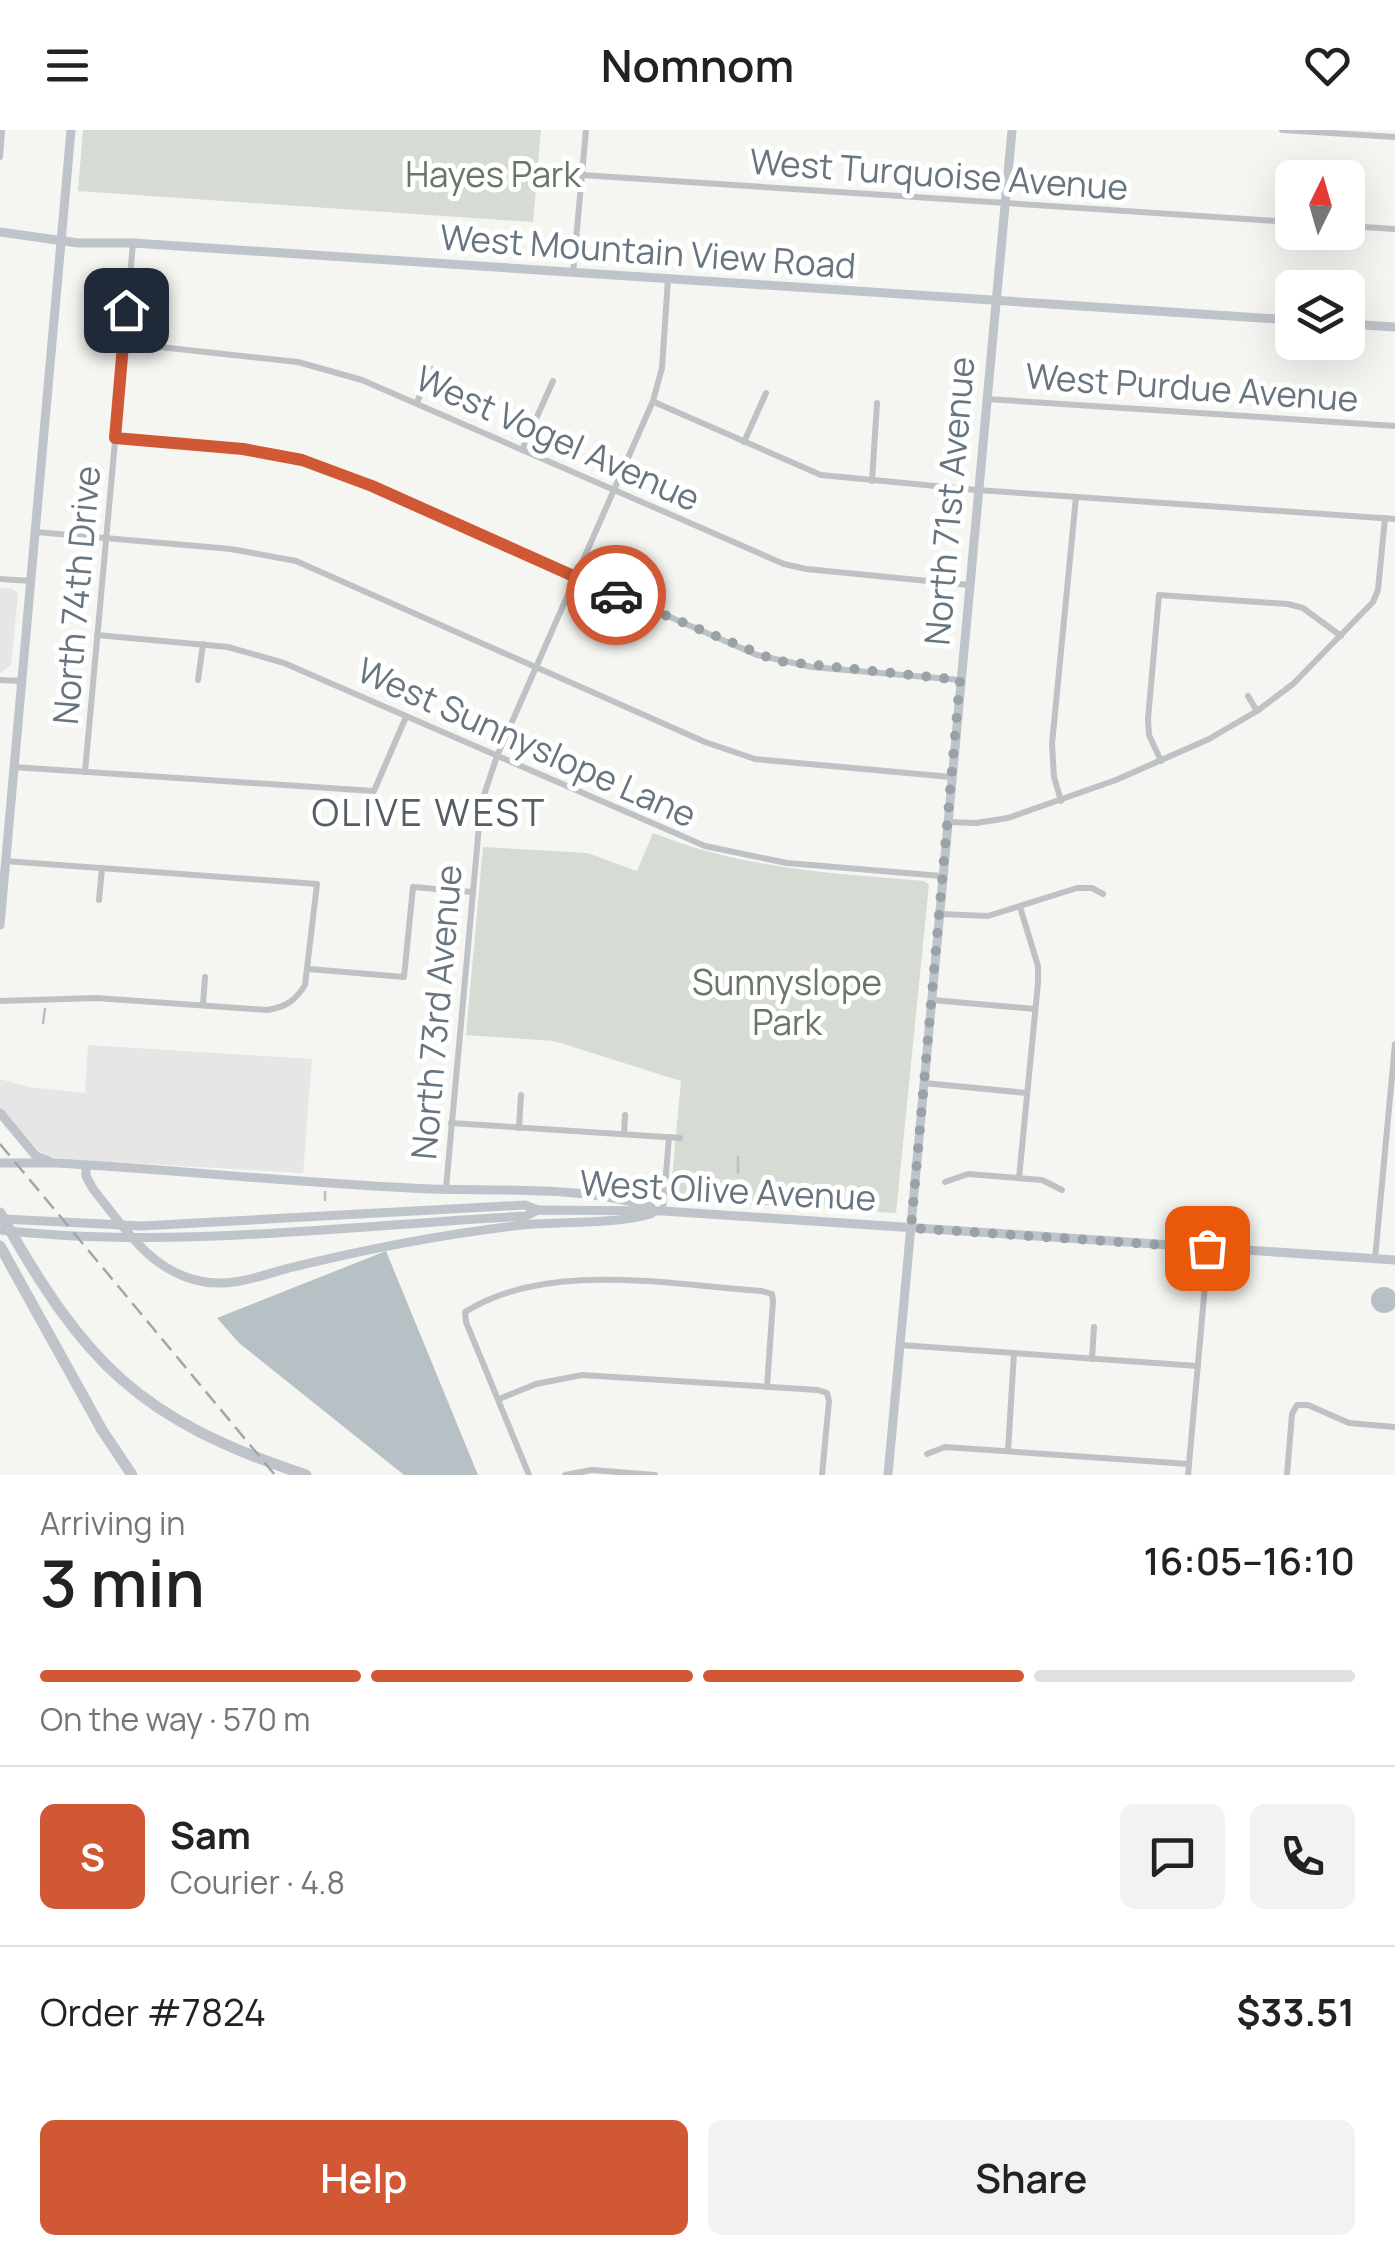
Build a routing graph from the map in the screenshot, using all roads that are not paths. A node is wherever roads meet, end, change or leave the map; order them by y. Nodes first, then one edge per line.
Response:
1 (2, 130) edge
2 (72, 130) edge
3 (586, 130) edge
4 (1012, 130) edge
5 (1282, 130) edge
6 (1395, 137) edge
7 (0, 157) edge
8 (582, 175) junction
9 (1005, 204) junction
10 (1275, 221) edge
11 (1365, 227) edge
12 (1395, 229) edge
13 (0, 232) edge
14 (61, 241) junction
15 (132, 244) junction
16 (573, 274) junction
17 (668, 279) junction
18 (995, 302) junction
19 (1275, 319) edge
20 (1365, 325) edge
21 (1395, 327) edge
22 (124, 343) junction
23 (432, 369) dead end
24 (553, 381) dead end
25 (766, 393) dead end
26 (986, 398) junction
27 (417, 402) junction
28 (653, 402) junction
29 (877, 402) dead end
30 (1395, 426) edge
31 (115, 438) junction
32 (744, 442) junction
33 (522, 450) junction
34 (872, 481) junction
35 (615, 490) junction
36 (978, 490) junction
37 (1076, 497) junction
38 (1385, 518) junction
39 (1395, 519) edge
40 (35, 532) junction
41 (106, 537) junction
42 (576, 578) junction
43 (0, 579) edge
44 (31, 581) junction
45 (969, 585) junction
46 (97, 635) junction
47 (1340, 636) junction
48 (203, 644) junction
49 (537, 668) junction
50 (0, 680) edge
51 (198, 680) dead end
52 (960, 680) junction
53 (22, 682) junction
54 (1248, 696) dead end
55 (1257, 711) junction
56 (406, 717) junction
57 (497, 756) junction
58 (1160, 761) junction
59 (14, 767) junction
60 (85, 772) junction
61 (950, 778) junction
62 (1060, 800) junction
63 (947, 822) junction
64 (6, 861) junction
65 (102, 868) junction
66 (942, 876) junction
67 (472, 892) junction
68 (1103, 894) dead end
69 (99, 900) dead end
70 (1020, 908) junction
71 (938, 914) junction
72 (0, 925) edge
73 (309, 970) junction
74 (205, 977) dead end
75 (931, 1000) junction
76 (0, 1001) edge
77 (204, 1005) junction
78 (1035, 1009) junction
79 (1395, 1044) edge
80 (924, 1083) junction
81 (1026, 1092) junction
82 (521, 1096) dead end
83 (0, 1113) edge
84 (625, 1115) dead end
85 (451, 1123) junction
86 (519, 1128) junction
87 (624, 1134) junction
88 (668, 1137) junction
89 (680, 1138) dead end
90 (0, 1162) edge
91 (56, 1163) junction
92 (86, 1165) junction
93 (1019, 1178) junction
94 (945, 1182) dead end
95 (446, 1188) junction
96 (1062, 1190) dead end
97 (538, 1210) junction
98 (664, 1211) junction
99 (0, 1216) edge
100 (911, 1228) junction
101 (0, 1230) edge
102 (0, 1246) edge
103 (1207, 1248) junction
104 (1375, 1259) junction
105 (1395, 1260) edge
106 (0, 1269) edge
107 (24, 1288) junction
108 (1094, 1327) dead end
109 (900, 1345) junction
110 (1014, 1353) junction
111 (1092, 1359) junction
112 (1198, 1366) junction
113 (767, 1387) junction
114 (498, 1399) junction
115 (1395, 1427) edge
116 (1008, 1451) junction
117 (926, 1454) dead end
118 (1189, 1464) junction
119 (132, 1475) edge
120 (306, 1475) edge
121 (529, 1475) edge
122 (564, 1475) edge
123 (655, 1475) edge
124 (822, 1475) edge
125 (888, 1475) edge
126 (1188, 1475) edge
127 (1287, 1475) edge

1 - 7 street
2 - 14 main road
3 - 8 street
4 - 9 main road, North 71st Avenue
5 - 6 street
8 - 9 street, West Turquoise Avenue
8 - 16 street
9 - 10 street, West Turquoise Avenue
9 - 18 main road, North 71st Avenue
11 - 12 street
13 - 14 main road, West Mountain View Road
14 - 15 main road, West Mountain View Road
14 - 40 main road
15 - 16 main road, West Mountain View Road
15 - 22 street, North 74th Drive
16 - 17 main road, West Mountain View Road
17 - 18 main road, West Mountain View Road
17 - 28 street, North 73rd Avenue
18 - 19 main road, West Mountain View Road
18 - 26 main road, North 71st Avenue
20 - 21 main road
22 - 27 street, West Vogel Avenue
22 - 31 street, North 74th Drive
23 - 27 street
24 - 33 street
25 - 32 street
26 - 30 street, West Purdue Avenue
26 - 36 main road, North 71st Avenue
27 - 33 street, West Vogel Avenue
28 - 32 street
28 - 35 street, North 73rd Avenue
29 - 34 street
31 - 41 street, North 74th Drive
31 - 42 street
32 - 34 street
33 - 35 street, West Vogel Avenue
34 - 36 street
35 - 42 street, North 73rd Avenue
35 - 45 street, West Vogel Avenue
36 - 37 street
36 - 45 main road, North 71st Avenue
37 - 38 street
37 - 62 street
38 - 39 street
38 - 47 street
40 - 41 street
40 - 44 main road
41 - 46 street, North 74th Drive
41 - 49 street
42 - 49 street, North 73rd Avenue
42 - 52 street
43 - 44 street
44 - 53 main road
45 - 52 main road, North 71st Avenue
46 - 48 street, West Sunnyslope Lane
46 - 60 street, North 74th Drive
47 - 55 street
47 - 58 street
48 - 51 street
48 - 56 street, West Sunnyslope Lane
49 - 57 street, North 73rd Avenue
49 - 61 street
50 - 53 street
52 - 61 main road, North 71st Avenue
53 - 59 main road
54 - 55 street
55 - 58 street
56 - 57 street, West Sunnyslope Lane
56 - 60 street
57 - 66 street, West Sunnyslope Lane
57 - 67 street, North 73rd Avenue
58 - 62 street
59 - 60 street
59 - 64 main road
61 - 63 main road, North 71st Avenue
62 - 63 street
63 - 66 main road, North 71st Avenue
64 - 65 street
64 - 72 main road
65 - 69 street
65 - 73 street
66 - 71 main road, North 71st Avenue
67 - 73 street
67 - 85 street, North 73rd Avenue
68 - 70 street
70 - 71 street
70 - 78 street
71 - 75 main road, North 71st Avenue
73 - 77 street
74 - 77 street
75 - 78 street
75 - 80 main road, North 71st Avenue
76 - 77 street
78 - 81 street
79 - 104 street
80 - 81 street
80 - 100 main road, North 71st Avenue
81 - 93 street
82 - 86 street
83 - 91 main road
84 - 87 street
85 - 86 street
85 - 95 street, North 73rd Avenue
86 - 87 street
87 - 88 street
88 - 89 street
88 - 98 street
90 - 91 main road
91 - 92 main road
92 - 95 main road
92 - 98 main road
93 - 94 street
93 - 96 street
95 - 98 main road
97 - 98 main road, West Olive Avenue
97 - 99 main road, West Olive Avenue
97 - 101 main road, West Olive Avenue
98 - 100 main road, West Olive Avenue
99 - 120 highway
100 - 103 main road, West Olive Avenue
100 - 109 main road, North 71st Avenue
102 - 107 highway
103 - 104 main road, West Olive Avenue
103 - 112 street
104 - 105 main road, West Olive Avenue
106 - 107 highway
107 - 119 highway
108 - 111 street
109 - 110 street
109 - 125 main road, North 71st Avenue
110 - 111 street
110 - 116 street
111 - 112 street
112 - 118 street
113 - 114 street
113 - 114 street
113 - 124 street
114 - 121 street
115 - 127 street
116 - 117 street
116 - 118 street
118 - 126 street
122 - 123 street

